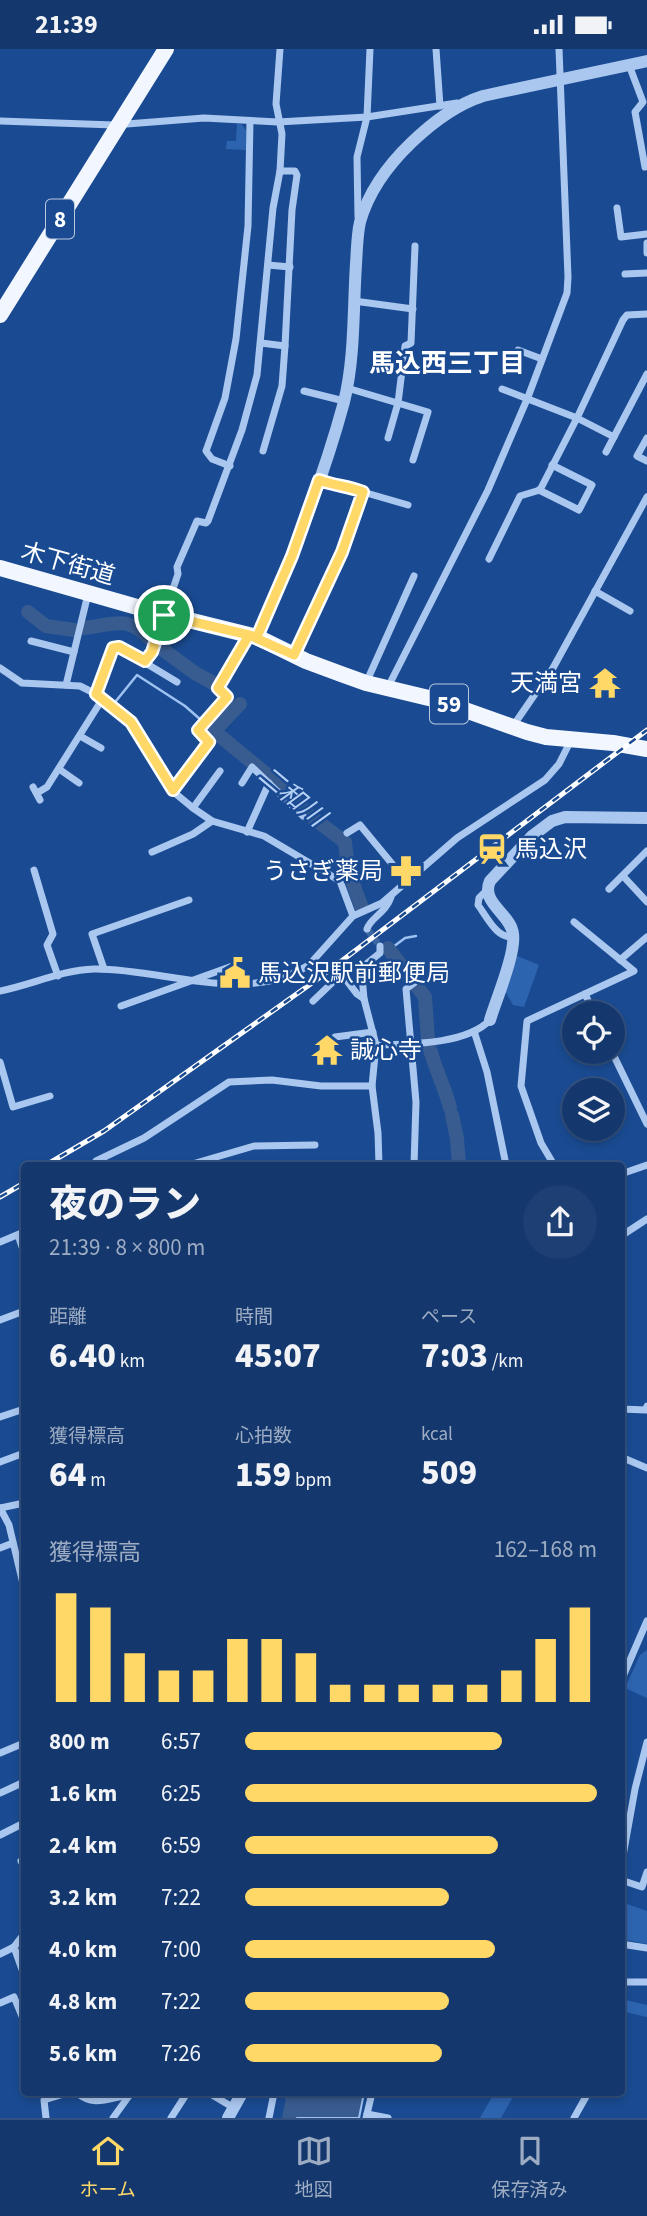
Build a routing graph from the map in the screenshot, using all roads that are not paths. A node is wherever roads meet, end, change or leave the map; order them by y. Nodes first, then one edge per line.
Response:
1 (166, 49) edge
2 (280, 49) edge
3 (370, 49) edge
4 (436, 49) edge
5 (559, 49) edge
6 (647, 61) edge
7 (629, 65) junction
8 (562, 79) junction
9 (464, 102) junction
10 (440, 106) junction
11 (367, 117) junction
12 (0, 121) edge
13 (250, 121) junction
14 (278, 122) junction
15 (120, 123) junction
16 (645, 167) edge
17 (280, 171) junction
18 (617, 208) dead end
19 (359, 225) junction
20 (647, 234) edge
21 (647, 243) edge
22 (415, 246) dead end
23 (647, 253) edge
24 (268, 265) junction
25 (290, 267) junction
26 (647, 273) edge
27 (625, 274) dead end
28 (354, 301) junction
29 (413, 309) junction
30 (647, 314) edge
31 (0, 315) edge
32 (261, 343) junction
33 (285, 346) junction
34 (518, 349) dead end
35 (542, 359) junction
36 (647, 374) edge
37 (347, 387) junction
38 (502, 389) dead end
39 (303, 391) dead end
40 (528, 397) junction
41 (344, 401) junction
42 (398, 403) junction
43 (577, 418) junction
44 (614, 437) junction
45 (388, 438) dead end
46 (647, 438) edge
47 (263, 451) dead end
48 (606, 452) dead end
49 (413, 460) dead end
50 (647, 461) edge
51 (552, 465) junction
52 (230, 466) junction
53 (319, 480) junction
54 (539, 490) junction
55 (363, 492) junction
56 (647, 497) edge
57 (408, 505) dead end
58 (489, 559) dead end
59 (0, 568) edge
60 (414, 576) dead end
61 (596, 591) junction
62 (88, 594) junction
63 (630, 611) dead end
64 (164, 615) junction
65 (253, 636) junction
66 (31, 641) dead end
67 (74, 652) junction
68 (294, 655) junction
69 (145, 661) junction
70 (0, 669) edge
71 (177, 682) dead end
72 (366, 683) junction
73 (66, 685) junction
74 (387, 688) junction
75 (99, 696) junction
76 (513, 727) junction
77 (80, 736) junction
78 (571, 740) junction
79 (101, 748) dead end
80 (647, 750) edge
81 (59, 769) junction
82 (220, 771) dead end
83 (79, 783) dead end
84 (242, 783) dead end
85 (269, 783) junction
86 (173, 790) junction
87 (37, 793) dead end
88 (193, 808) junction
89 (303, 816) dead end
90 (647, 818) edge
91 (212, 821) junction
92 (247, 832) junction
93 (347, 833) dead end
94 (647, 851) edge
95 (152, 852) dead end
96 (34, 870) dead end
97 (623, 876) junction
98 (407, 882) junction
99 (609, 888) dead end
100 (391, 896) junction
101 (189, 900) dead end
102 (647, 902) edge
103 (353, 916) junction
104 (574, 922) dead end
105 (367, 929) dead end
106 (647, 937) edge
107 (380, 946) dead end
108 (620, 960) junction
109 (238, 964) dead end
110 (104, 969) junction
111 (58, 976) junction
112 (193, 980) junction
113 (414, 983) dead end
114 (0, 991) edge
115 (584, 994) junction
116 (364, 999) junction
117 (313, 1001) dead end
118 (588, 1001) edge
119 (121, 1006) dead end
120 (490, 1020) joint
121 (474, 1031) junction
122 (373, 1032) junction
123 (335, 1037) dead end
124 (412, 1044) junction
125 (376, 1045) junction
126 (0, 1062) edge
127 (618, 1064) edge
128 (372, 1086) junction
129 (50, 1095) dead end
130 (647, 1124) edge
131 (315, 1145) dead end
132 (96, 1162) edge
133 (199, 1162) edge
134 (379, 1162) edge
135 (414, 1162) edge
136 (505, 1162) edge
137 (552, 1162) edge
138 (647, 1165) edge
139 (625, 1173) edge
140 (647, 1219) edge
141 (21, 1233) edge
142 (625, 1233) edge
143 (0, 1242) edge
144 (21, 1312) edge
145 (0, 1320) edge
146 (625, 1409) edge
147 (647, 1409) edge
148 (21, 1410) edge
149 (0, 1417) edge
150 (21, 1454) edge
151 (625, 1459) edge
152 (0, 1462) edge
153 (647, 1468) edge
154 (21, 1504) edge
155 (13, 1543) junction
156 (0, 1548) edge
157 (21, 1576) edge
158 (647, 1621) edge
159 (638, 1642) junction
160 (647, 1646) edge
161 (625, 1672) edge
162 (647, 1742) edge
163 (21, 1744) edge
164 (0, 1753) edge
165 (21, 1783) edge
166 (0, 1793) edge
167 (21, 1824) edge
168 (0, 1835) edge
169 (625, 1845) edge
170 (647, 1872) edge
171 (625, 1881) edge
172 (21, 1938) edge
173 (625, 1945) edge
174 (14, 1947) junction
175 (647, 1948) edge
176 (0, 1954) edge
177 (21, 1967) edge
178 (625, 1982) edge
179 (647, 1982) edge
180 (0, 1993) edge
181 (2, 2002) edge
182 (21, 2014) edge
183 (56, 2096) edge
184 (80, 2096) edge
185 (122, 2096) edge
186 (130, 2096) edge
187 (185, 2096) edge
188 (212, 2096) edge
189 (240, 2096) edge
190 (273, 2096) edge
191 (371, 2096) edge
192 (586, 2096) edge
193 (231, 2115) edge
194 (366, 2116) edge
195 (46, 2118) edge
196 (113, 2118) edge
197 (171, 2118) edge
198 (269, 2118) edge
199 (388, 2118) edge
200 (574, 2118) edge

1 - 15 main road, 8
2 - 14 street
3 - 11 street
4 - 10 street
5 - 8 street
6 - 7 street
7 - 8 street
7 - 16 street
8 - 9 street
8 - 35 street
9 - 10 street
9 - 19 street
10 - 11 street
11 - 14 street
11 - 19 street
12 - 15 street
13 - 14 street
13 - 15 street
13 - 52 street
14 - 17 street
15 - 31 main road, 8
17 - 24 street
17 - 25 street
18 - 20 street
19 - 28 street
21 - 23 street
22 - 29 street
24 - 25 street
24 - 32 street
25 - 33 street
26 - 27 street
28 - 29 street
28 - 37 street
29 - 42 street
30 - 43 street
32 - 33 street
32 - 52 street
33 - 47 street
34 - 35 street
35 - 40 street
36 - 44 street
37 - 41 street
37 - 42 street
38 - 40 street
39 - 41 street
40 - 43 street
40 - 74 street
41 - 53 street
42 - 45 street
42 - 49 street
43 - 44 street
43 - 51 street
44 - 48 street
46 - 50 street
51 - 54 street
51 - 54 street
52 - 64 street
53 - 55 street
53 - 65 street
54 - 58 street
55 - 57 street
55 - 68 street
56 - 61 street
59 - 62 main road, 木下街道 / 59
60 - 72 street
61 - 63 street
61 - 76 street
62 - 64 main road, 木下街道 / 59
62 - 67 street
64 - 65 main road, 木下街道 / 59
64 - 69 street
65 - 68 main road, 木下街道 / 59
65 - 86 street
66 - 67 street
67 - 73 street
68 - 72 main road, 木下街道 / 59
69 - 71 street
69 - 75 street
70 - 73 street
72 - 74 main road, 木下街道 / 59
73 - 75 street
74 - 76 main road, 木下街道 / 59
75 - 77 street
75 - 86 street
76 - 78 main road, 木下街道 / 59
77 - 79 street
77 - 81 street
78 - 80 main road, 木下街道 / 59
78 - 98 street
81 - 83 street
81 - 87 street
82 - 88 street
84 - 85 street
85 - 89 street
85 - 92 street
86 - 88 street
88 - 91 street
90 - 120 street
91 - 92 street
91 - 95 street
92 - 103 street
93 - 98 street
94 - 97 street
96 - 111 street
97 - 99 street
97 - 102 street
98 - 100 street
100 - 103 street
100 - 105 street
101 - 110 street
103 - 112 street
104 - 108 street
106 - 108 street
107 - 116 street
108 - 115 street
109 - 112 street
110 - 111 street
110 - 112 street
111 - 114 street
112 - 119 street
113 - 124 street
115 - 118 street
115 - 137 street
116 - 117 street
116 - 122 street
120 - 121 street
121 - 124 street
121 - 136 street
122 - 123 street
122 - 125 street
124 - 125 street
124 - 135 street
125 - 128 street
126 - 129 street
127 - 130 street
128 - 132 street
128 - 134 street
131 - 133 street
138 - 139 street
140 - 142 street
141 - 143 street
144 - 145 street
146 - 147 street
148 - 149 street
150 - 152 street
151 - 153 street
154 - 155 street
155 - 156 street
155 - 157 street
158 - 159 street
159 - 160 street
159 - 161 street
162 - 169 street
163 - 164 street
165 - 166 street
167 - 168 street
170 - 171 street
172 - 174 street
173 - 175 street
174 - 176 street
174 - 177 street
178 - 179 street
180 - 181 street
181 - 182 street
183 - 195 street
184 - 185 street
186 - 196 street
187 - 197 street
188 - 193 street
189 - 193 street
190 - 198 street
191 - 194 street
192 - 200 street
194 - 199 street

